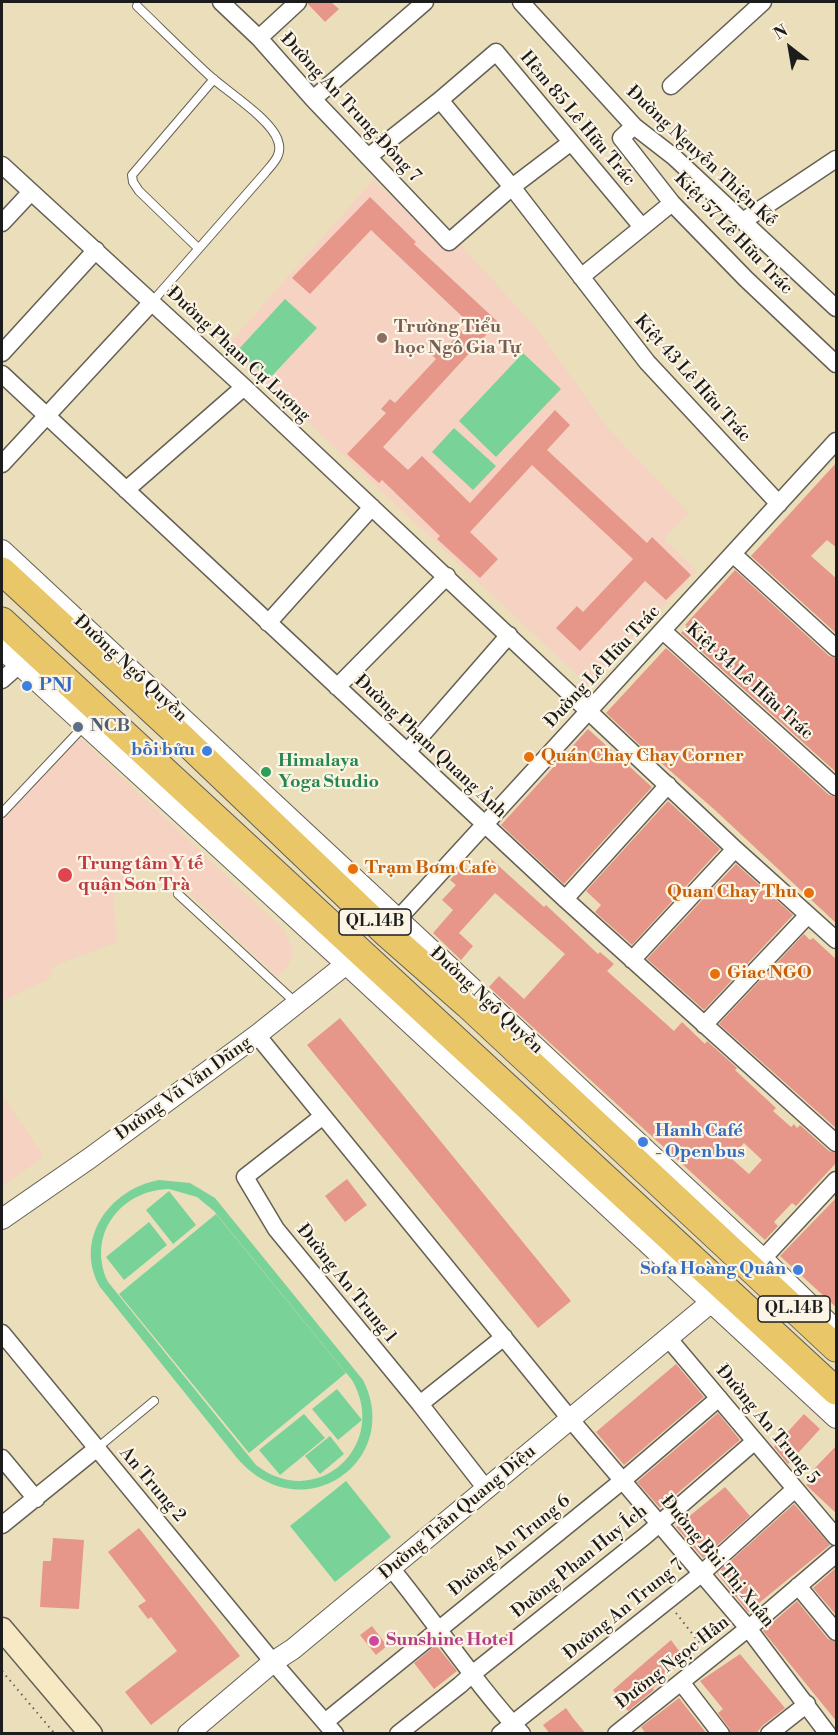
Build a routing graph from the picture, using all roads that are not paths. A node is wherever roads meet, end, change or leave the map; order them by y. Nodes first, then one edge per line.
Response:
1 (221, 2) edge
2 (298, 2) edge
3 (425, 2) edge
4 (521, 2) edge
5 (764, 2) edge
6 (137, 6) dead end
7 (259, 38) junction
8 (213, 79) junction
9 (671, 86) dead end
10 (313, 99) junction
11 (440, 100) junction
12 (634, 126) junction
13 (570, 143) junction
14 (368, 158) junction
15 (837, 159) edge
16 (2, 165) edge
17 (512, 187) junction
18 (31, 192) junction
19 (672, 203) junction
20 (743, 221) junction
21 (2, 223) edge
22 (642, 227) junction
23 (198, 248) junction
24 (96, 250) junction
25 (581, 277) junction
26 (152, 302) junction
27 (837, 308) edge
28 (2, 353) edge
29 (837, 364) edge
30 (2, 374) edge
31 (244, 387) junction
32 (46, 416) junction
33 (834, 449) edge
34 (2, 464) edge
35 (126, 490) junction
36 (779, 504) junction
37 (372, 507) junction
38 (2, 550) edge
39 (734, 555) junction
40 (2, 572) edge
41 (447, 576) junction
42 (2, 621) edge
43 (268, 623) junction
44 (663, 631) junction
45 (509, 635) junction
46 (837, 648) edge
47 (2, 649) edge
48 (26, 658) junction
49 (2, 680) edge
50 (337, 687) junction
51 (589, 711) junction
52 (84, 726) junction
53 (407, 752) junction
54 (668, 785) junction
55 (837, 787) edge
56 (2, 813) edge
57 (484, 824) junction
58 (735, 849) junction
59 (178, 894) dead end
60 (565, 899) junction
61 (808, 915) junction
62 (392, 926) junction
63 (837, 940) edge
64 (354, 958) junction
65 (632, 960) junction
66 (297, 1003) junction
67 (704, 1025) junction
68 (257, 1035) junction
69 (323, 1116) junction
70 (837, 1143) edge
71 (833, 1189) edge
72 (2, 1219) edge
73 (757, 1264) junction
74 (719, 1296) junction
75 (837, 1330) edge
76 (2, 1333) edge
77 (504, 1337) junction
78 (668, 1338) junction
79 (837, 1348) edge
80 (837, 1391) edge
81 (718, 1398) junction
82 (153, 1401) dead end
83 (420, 1404) junction
84 (837, 1418) edge
85 (571, 1420) junction
86 (755, 1441) junction
87 (96, 1449) junction
88 (2, 1458) edge
89 (622, 1481) junction
90 (795, 1489) junction
91 (487, 1490) junction
92 (36, 1499) junction
93 (658, 1524) junction
94 (2, 1525) edge
95 (837, 1537) edge
96 (837, 1554) edge
97 (391, 1568) junction
98 (701, 1574) junction
99 (798, 1586) junction
100 (748, 1628) junction
101 (2, 1629) edge
102 (439, 1629) junction
103 (837, 1632) edge
104 (273, 1662) junction
105 (471, 1675) junction
106 (681, 1682) junction
107 (807, 1704) junction
108 (330, 1728) edge
109 (634, 1728) edge
110 (512, 1730) edge
111 (91, 1734) edge
112 (188, 1734) edge
113 (398, 1734) edge
114 (616, 1734) edge
115 (721, 1734) edge
116 (769, 1734) edge
117 (828, 1734) edge

1 - 7 street, Đường An Trung Đông 7
2 - 7 street
3 - 10 street
4 - 12 street, Đường Nguyễn Thiện Kế
5 - 9 street
6 - 8 lane
7 - 10 street, Đường An Trung Đông 7
8 - 23 lane
8 - 23 lane
10 - 14 street, Đường An Trung Đông 7
11 - 13 street, Hẻm 85 Lê Hữu Trác
11 - 14 street, Hẻm 85 Lê Hữu Trác
11 - 17 street, Kiệt 43 Lê Hữu Trác
12 - 19 street, Kiệt 57 Lê Hữu Trác
12 - 20 street, Đường Nguyễn Thiện Kế
13 - 17 street
13 - 22 street, Hẻm 85 Lê Hữu Trác
14 - 17 street, Đường An Trung Đông 7
15 - 20 street
16 - 18 street, Đường Phạm Cự Lượng
17 - 25 street, Kiệt 43 Lê Hữu Trác
18 - 21 street
18 - 24 street, Đường Phạm Cự Lượng
19 - 22 street
19 - 29 street, Kiệt 57 Lê Hữu Trác
20 - 27 street, Đường Nguyễn Thiện Kế
22 - 25 street
23 - 26 lane
24 - 26 street, Đường Phạm Cự Lượng
24 - 28 street
25 - 36 street, Kiệt 43 Lê Hữu Trác
26 - 31 street, Đường Phạm Cự Lượng
26 - 32 street
30 - 32 street, Đường Phạm Quang Ảnh
31 - 35 street
31 - 37 street, Đường Phạm Cự Lượng
32 - 34 street
32 - 35 street, Đường Phạm Quang Ảnh
33 - 36 street, Đường Lê Hữu Trác
35 - 43 street, Đường Phạm Quang Ảnh
36 - 39 street, Đường Lê Hữu Trác
37 - 41 street, Đường Phạm Cự Lượng
37 - 43 street
38 - 62 street, Đường Ngô Quyền
39 - 44 street, Đường Lê Hữu Trác
39 - 46 street
40 - 62 highway, Đường Ngô Quyền / QL.14B
41 - 45 street, Đường Phạm Cự Lượng
41 - 50 street
42 - 48 highway, QL.14B
43 - 50 street, Đường Phạm Quang Ảnh
44 - 51 street, Đường Lê Hữu Trác
44 - 55 street, Kiệt 34 Lê Hữu Trác
45 - 51 street, Đường Phạm Cự Lượng
45 - 53 street
47 - 48 street
48 - 49 street
48 - 52 street
48 - 64 highway, QL.14B
50 - 53 street, Đường Phạm Quang Ảnh
51 - 54 street, Đường Phạm Cự Lượng
51 - 57 street, Đường Lê Hữu Trác
52 - 56 lane
52 - 64 street
53 - 57 street, Đường Phạm Quang Ảnh
54 - 58 street, Đường Phạm Cự Lượng
54 - 60 street
57 - 60 street, Đường Phạm Quang Ảnh
57 - 62 street, Đường Lê Hữu Trác
58 - 61 street, Đường Phạm Cự Lượng
58 - 65 street
59 - 66 lane
60 - 65 street, Đường Phạm Quang Ảnh
61 - 63 street, Đường Phạm Cự Lượng
61 - 67 street
62 - 64 highway
62 - 73 highway, Đường Ngô Quyền / QL.14B
64 - 66 street, Đường Vũ Văn Dũng
64 - 74 highway, QL.14B
65 - 67 street, Đường Phạm Quang Ảnh
66 - 68 street, Đường Vũ Văn Dũng
67 - 70 street, Đường Phạm Quang Ảnh
68 - 69 street
68 - 72 street, Đường Vũ Văn Dũng
69 - 77 street
69 - 83 street, Đường An Trung 1
71 - 73 street
73 - 75 street, Đường Ngô Quyền
73 - 79 highway, Đường Ngô Quyền / QL.14B
74 - 78 street, Đường Trần Quang Diệu
74 - 80 highway, QL.14B
74 - 84 street
76 - 87 street, An Trung 2
77 - 83 street
77 - 85 street
78 - 81 street, Đường An Trung 5
78 - 85 street, Đường Trần Quang Diệu
81 - 86 street, Đường An Trung 5
81 - 89 street, Đường An Trung 6
82 - 87 lane
83 - 91 street
85 - 89 street, Đường Bùi Thị Xuân
85 - 91 street, Đường Trần Quang Diệu
86 - 90 street, Đường An Trung 5
86 - 93 street, Đường Phan Huy Ích
87 - 92 street
87 - 104 street, An Trung 2
88 - 92 street
89 - 93 street, Đường Bùi Thị Xuân
89 - 102 street, Đường An Trung 6
90 - 95 street, Đường An Trung 5
90 - 98 street, Đường An Trung 7
91 - 97 street, Đường Trần Quang Diệu
92 - 94 street
93 - 98 street, Đường Bùi Thị Xuân
93 - 105 street, Đường Phan Huy Ích
96 - 99 street, Đường Ngọc Hân
97 - 102 street
97 - 104 street, Đường Trần Quang Diệu
98 - 100 street, Đường Bùi Thị Xuân
98 - 110 street, Đường An Trung 7
99 - 100 street, Đường Ngọc Hân
99 - 103 street
100 - 106 street, Đường Ngọc Hân
100 - 107 street, Đường Bùi Thị Xuân
101 - 111 main road
102 - 105 street
102 - 108 street, Đường An Trung 6
104 - 108 street, An Trung 2
104 - 112 street, Đường Trần Quang Diệu
105 - 110 street
105 - 113 street, Đường Phan Huy Ích
106 - 109 street, Đường Ngọc Hân
106 - 115 street
107 - 116 street
107 - 117 street, Đường Bùi Thị Xuân
109 - 114 street, Đường Ngọc Hân

